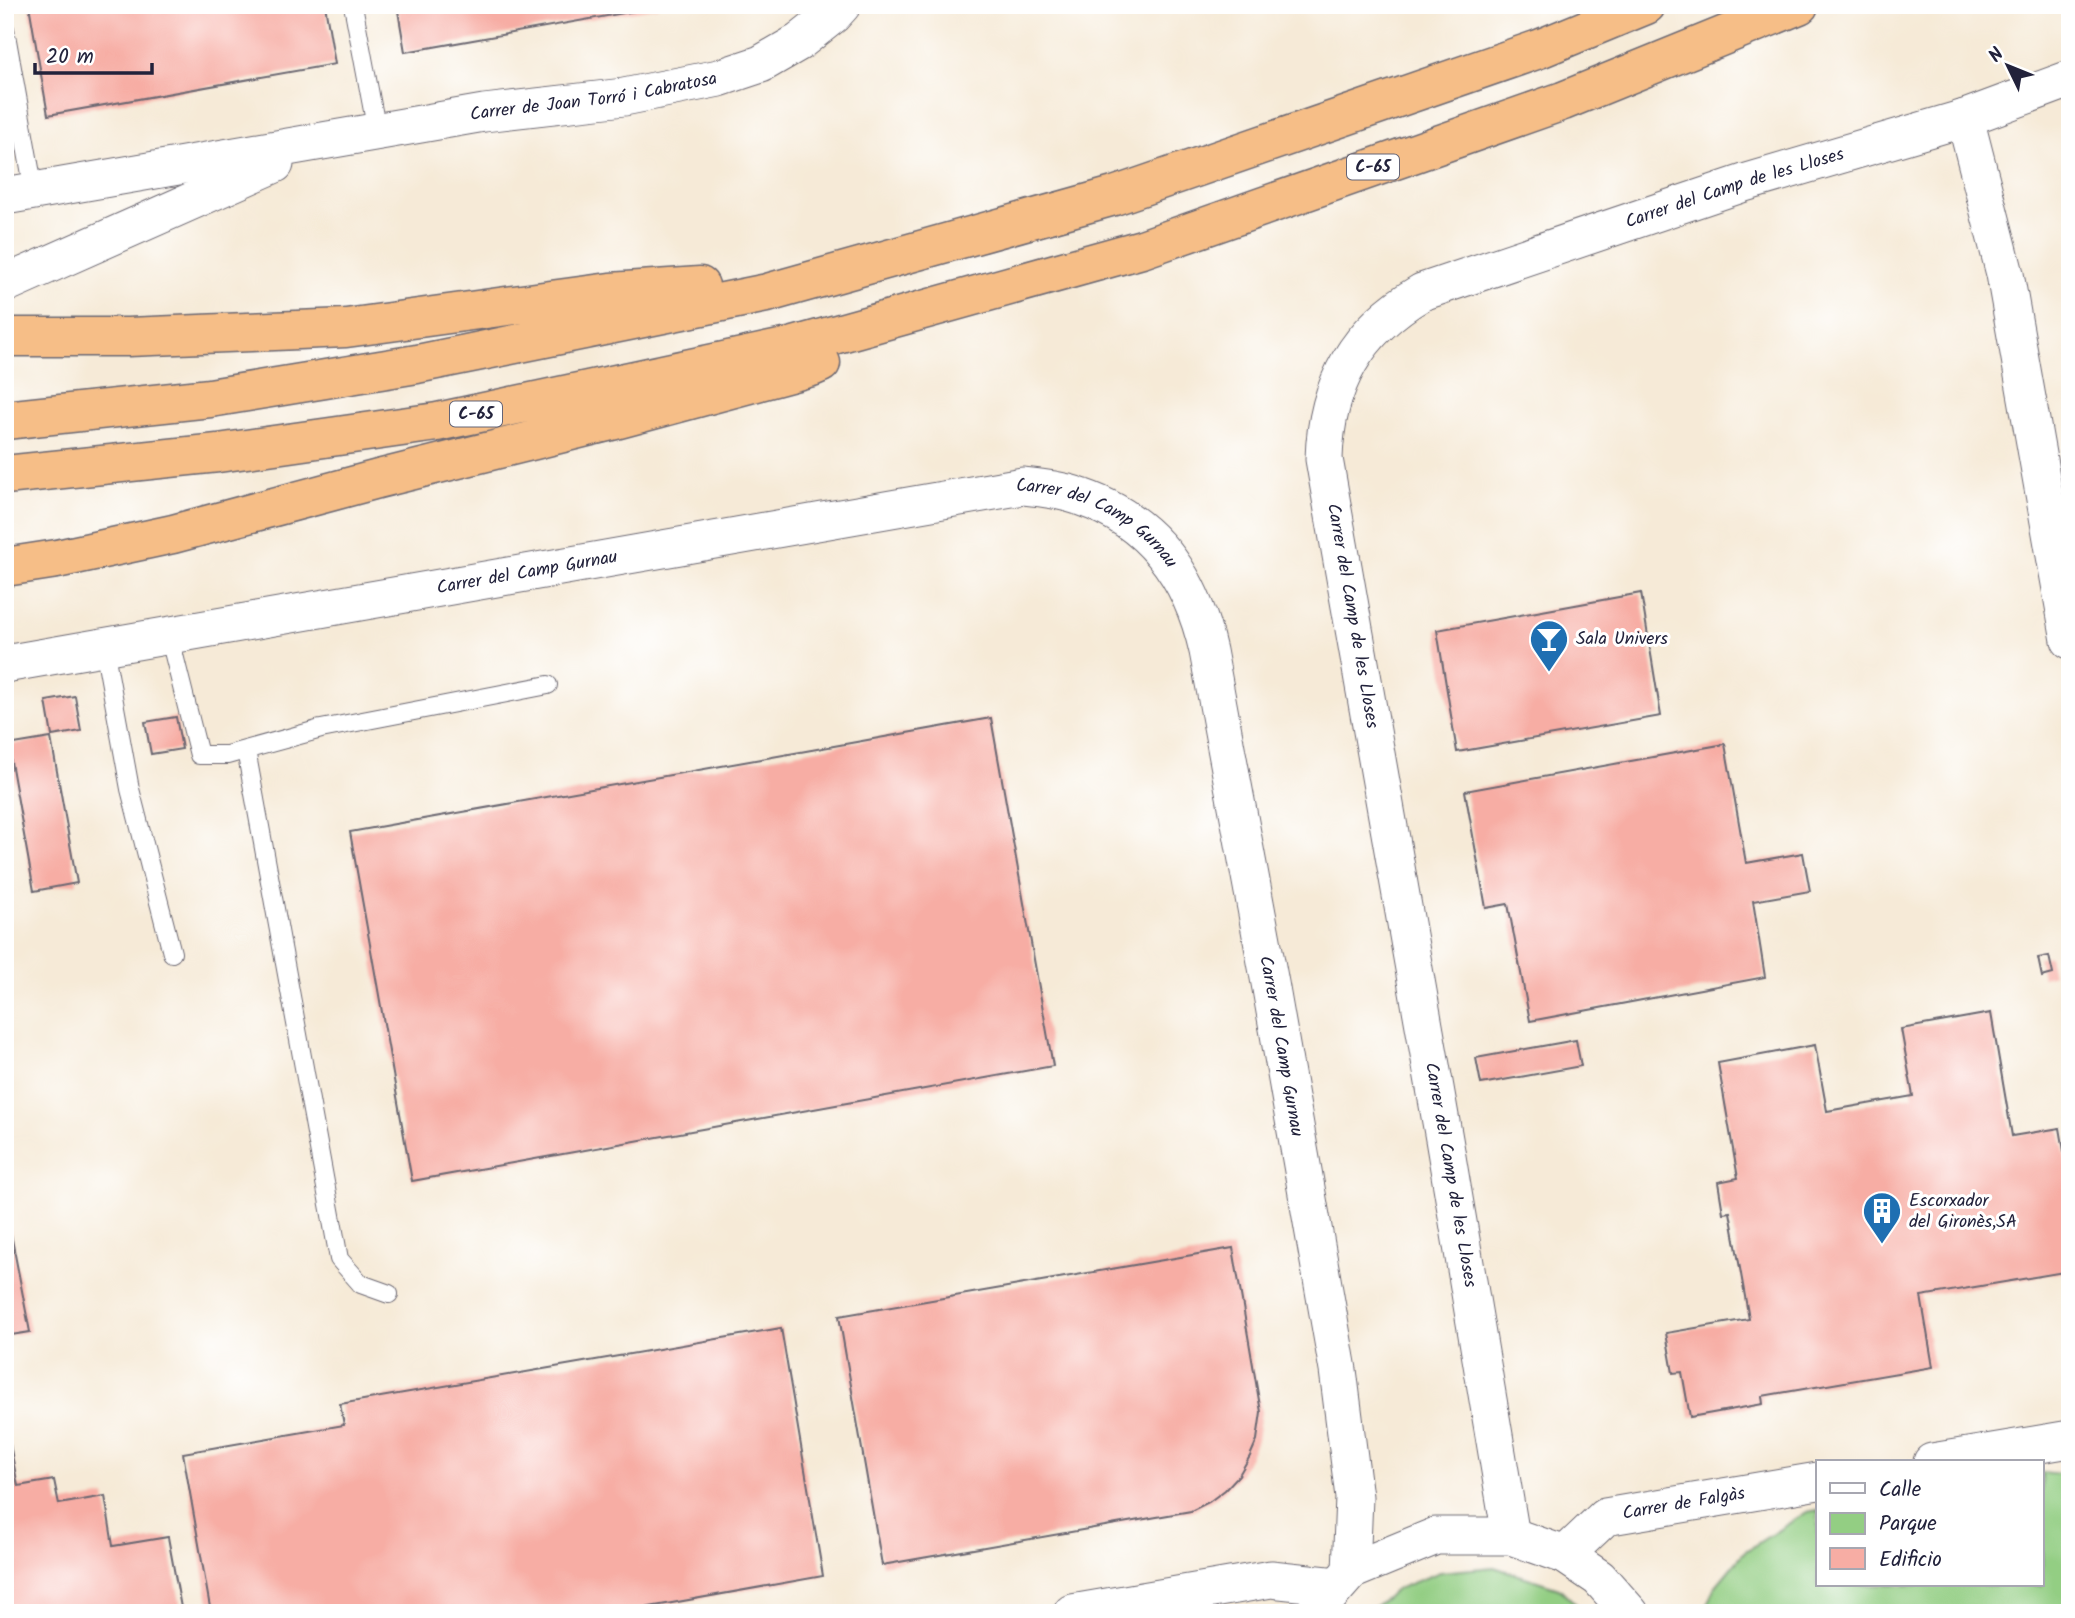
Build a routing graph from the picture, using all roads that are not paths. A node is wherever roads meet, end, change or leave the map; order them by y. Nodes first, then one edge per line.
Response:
1 (353, 5) edge
2 (842, 5) edge
3 (1646, 5) edge
4 (1799, 5) edge
5 (5, 29) edge
6 (2070, 79) edge
7 (1965, 118) junction
8 (377, 132) junction
9 (324, 142) junction
10 (20, 193) edge
11 (815, 279) junction
12 (5, 284) edge
13 (939, 306) junction
14 (5, 337) edge
15 (5, 420) edge
16 (5, 475) edge
17 (379, 479) junction
18 (5, 567) edge
19 (5, 589) edge
20 (169, 635) junction
21 (2070, 640) edge
22 (104, 647) junction
23 (5, 664) edge
24 (548, 685) dead end
25 (246, 750) junction
26 (172, 953) dead end
27 (389, 1294) dead end
28 (2070, 1439) edge
29 (1944, 1460) edge
30 (1816, 1482) edge
31 (1511, 1536) junction
32 (1564, 1555) junction
33 (1334, 1590) edge
34 (1072, 1613) edge
35 (1630, 1613) edge

1 - 8 lane
2 - 8 street, Carrer de Joan Torró i Cabratosa
3 - 11 highway
4 - 13 highway, C-65
5 - 10 lane
6 - 7 street, Carrer del Camp de les Lloses
7 - 21 street
7 - 31 street, Carrer del Camp de les Lloses
8 - 9 street, Carrer de Joan Torró i Cabratosa
9 - 10 street, Carrer de Joan Torró i Cabratosa
9 - 12 street, Carrer de Joan Torró i Cabratosa
11 - 14 highway
11 - 15 highway
13 - 16 highway, C-65
13 - 17 highway
17 - 18 highway
17 - 19 highway
20 - 22 street, Carrer del Camp Gurnau
20 - 25 lane
20 - 33 street, Carrer del Camp Gurnau
22 - 23 street, Carrer del Camp Gurnau
22 - 26 lane
24 - 25 lane
25 - 27 lane
28 - 29 street
30 - 32 street, Carrer de Falgàs
31 - 32 street
31 - 33 street
32 - 35 street
33 - 34 street

